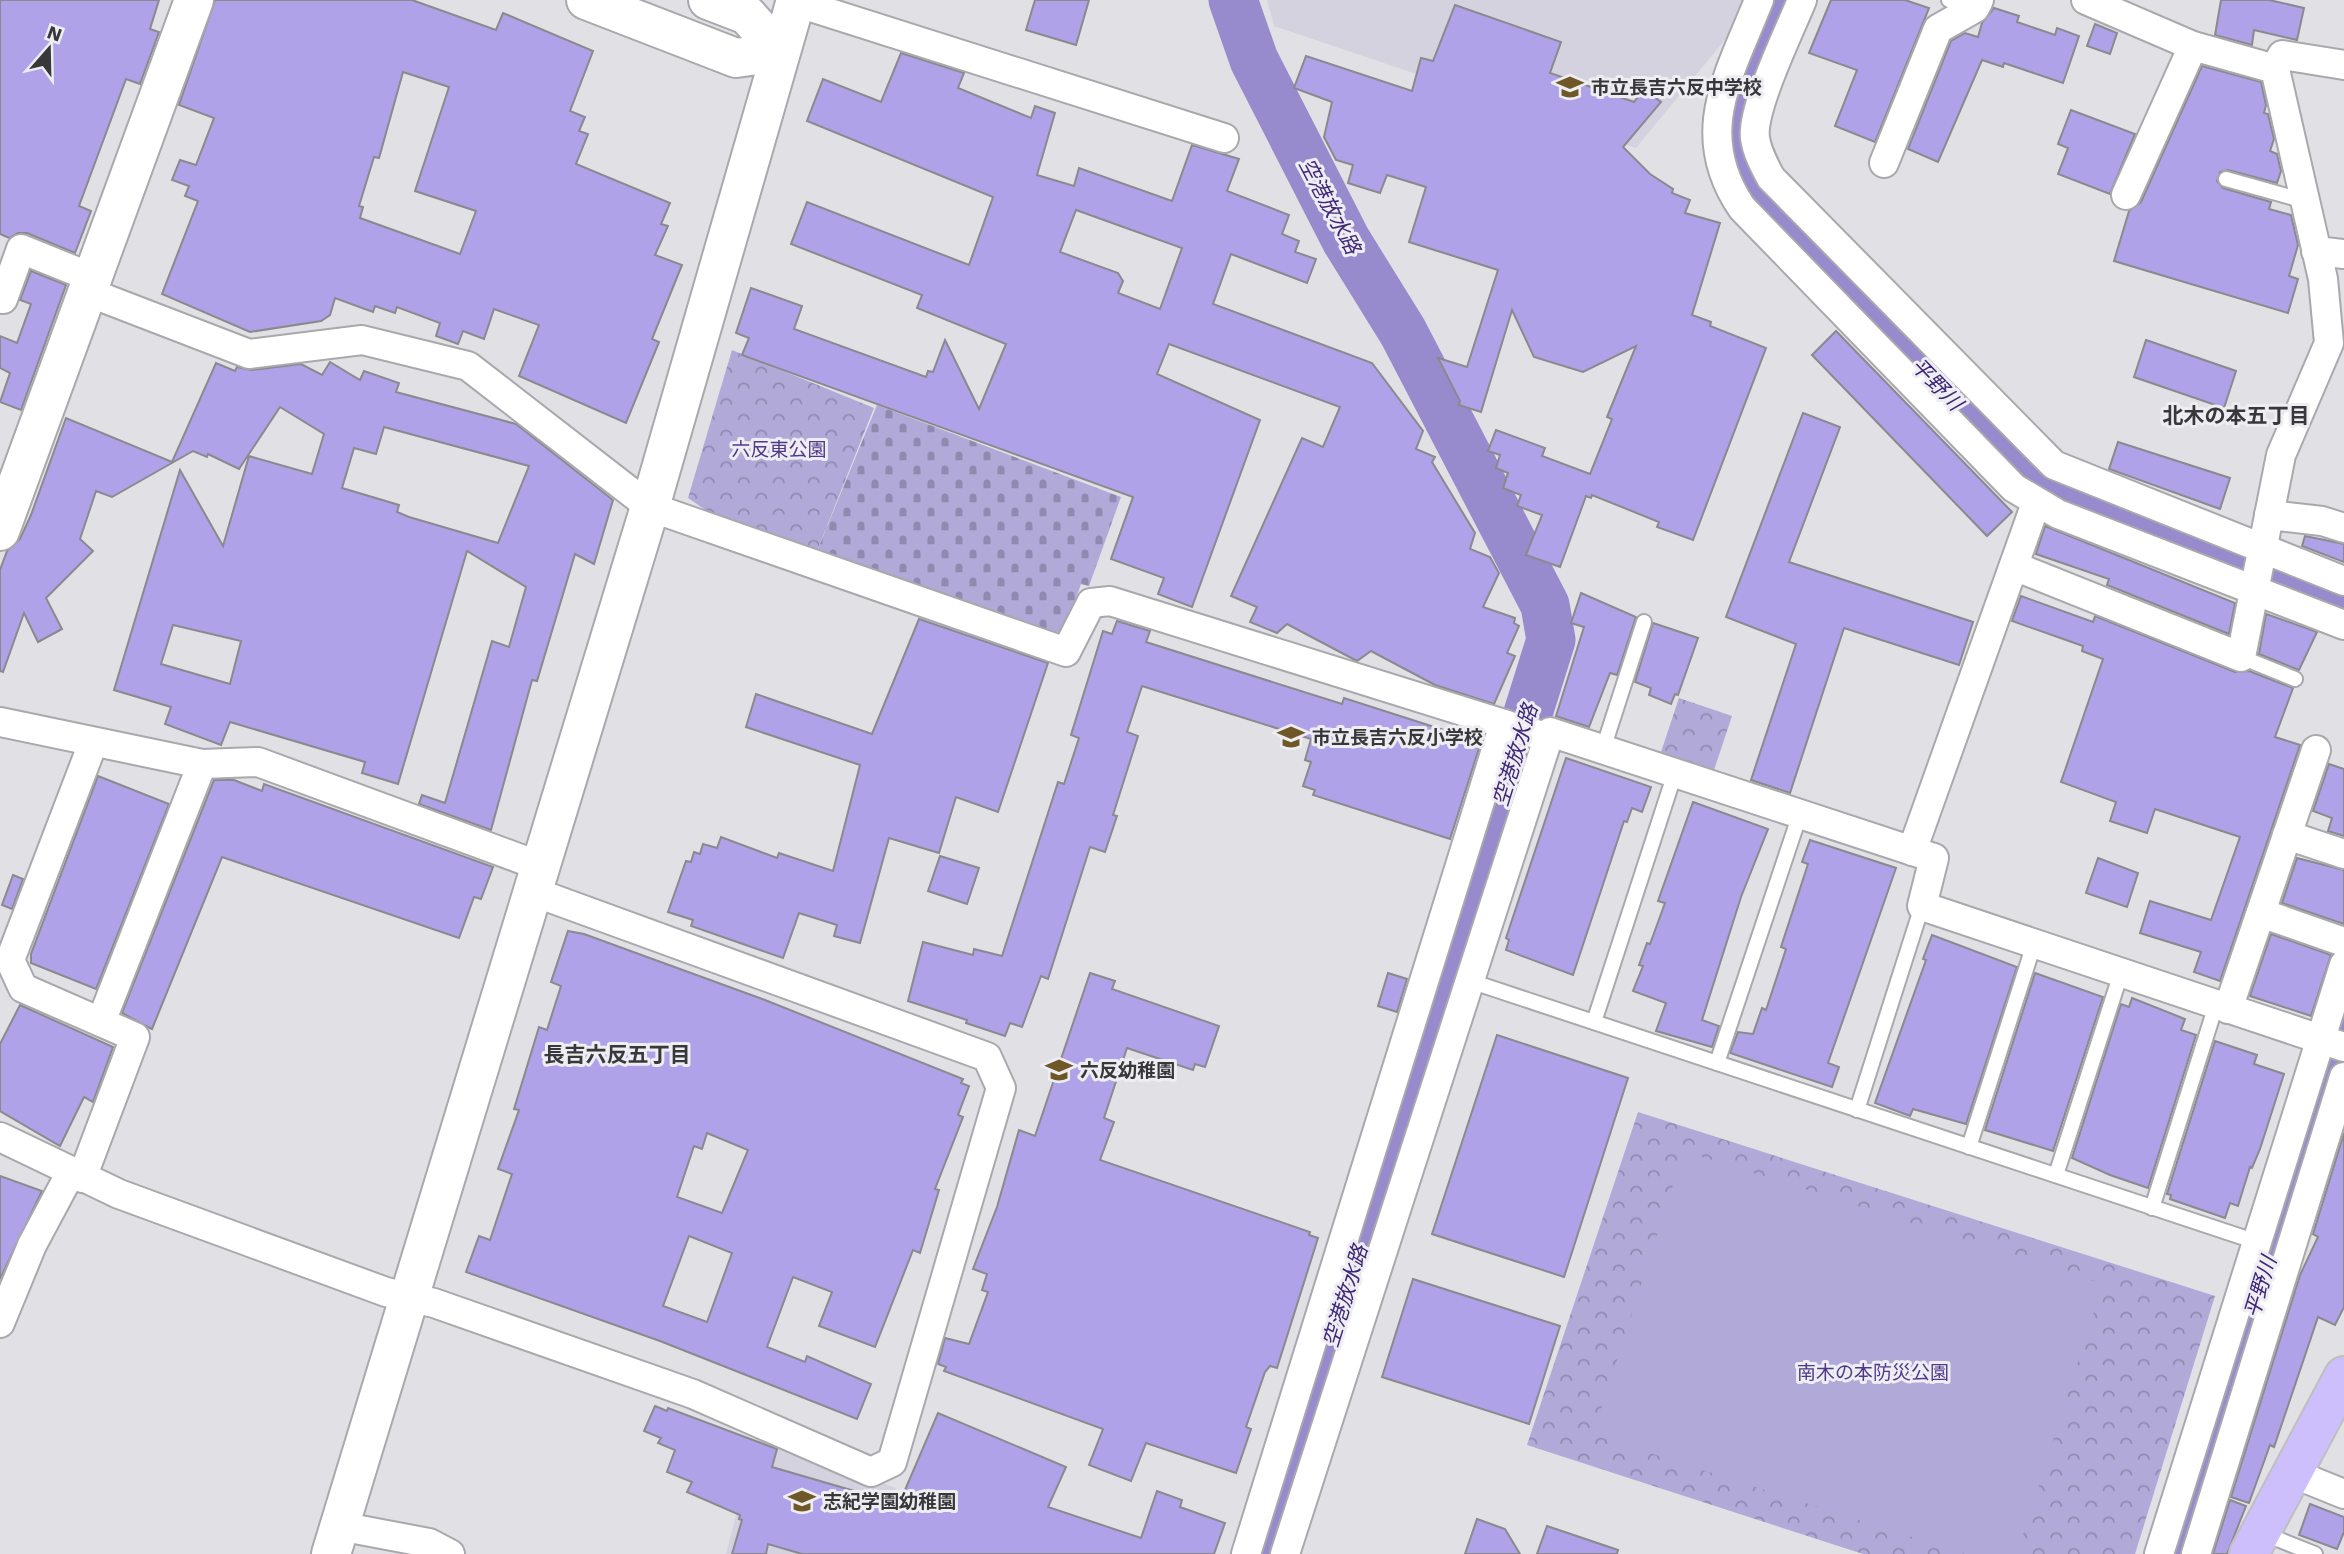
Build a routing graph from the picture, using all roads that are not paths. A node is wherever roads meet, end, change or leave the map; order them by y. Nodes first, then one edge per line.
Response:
1 (194, 0) edge
2 (586, 0) edge
3 (708, 0) edge
4 (1759, 0) edge
5 (1802, 0) edge
6 (2086, 0) edge
7 (795, 1) edge
8 (1968, 3) edge
9 (2193, 46) junction
10 (780, 52) junction
11 (2344, 65) edge
12 (2275, 69) junction
13 (1224, 138) dead end
14 (1884, 163) dead end
15 (2226, 179) dead end
16 (2126, 195) dead end
17 (2305, 201) junction
18 (2330, 252) edge
19 (90, 285) junction
20 (0, 297) edge
21 (2036, 503) junction
22 (650, 507) junction
23 (2269, 515) junction
24 (2344, 528) edge
25 (0, 531) edge
26 (2263, 549) junction
27 (2014, 566) junction
28 (2344, 581) edge
29 (2255, 590) junction
30 (1644, 622) dead end
31 (2344, 625) edge
32 (2241, 657) junction
33 (2295, 679) dead end
34 (0, 722) edge
35 (1504, 724) junction
36 (1549, 738) junction
37 (93, 743) junction
38 (1603, 749) junction
39 (2316, 751) dead end
40 (202, 764) junction
41 (1675, 773) junction
42 (1800, 814) junction
43 (2287, 835) junction
44 (1912, 851) junction
45 (2344, 854) edge
46 (537, 879) junction
47 (1922, 906) junction
48 (2261, 913) junction
49 (2344, 942) edge
50 (2034, 944) junction
51 (2344, 965) edge
52 (2121, 973) junction
53 (1470, 981) junction
54 (2222, 1007) junction
55 (102, 1022) junction
56 (1594, 1022) junction
57 (2328, 1042) edge
58 (1717, 1063) junction
59 (2344, 1077) edge
60 (1857, 1110) junction
61 (0, 1137) edge
62 (1969, 1146) junction
63 (77, 1175) junction
64 (2056, 1175) junction
65 (2152, 1208) junction
66 (2256, 1242) junction
67 (411, 1297) junction
68 (0, 1323) edge
69 (2344, 1376) edge
70 (2292, 1474) junction
71 (2344, 1494) edge
72 (335, 1540) edge
73 (2255, 1543) edge
74 (450, 1554) edge
75 (1246, 1554) edge
76 (1285, 1554) edge
77 (2160, 1554) edge
78 (2196, 1554) edge
79 (2315, 1554) edge

1 - 19 street
2 - 10 street
3 - 10 street
4 - 21 street
5 - 26 street
6 - 9 street
7 - 10 street
7 - 13 street
8 - 14 street
9 - 12 street
9 - 16 street
10 - 22 street
11 - 12 street
12 - 17 street
15 - 17 lane
17 - 18 street
18 - 23 street
19 - 20 street
19 - 22 street
19 - 25 street
21 - 27 street
21 - 29 street
22 - 35 street
22 - 46 street
23 - 24 street
23 - 26 street
26 - 28 street
26 - 29 street
27 - 32 street
27 - 44 street
29 - 31 street
29 - 32 street
30 - 38 lane
32 - 33 lane
34 - 37 street
35 - 36 street
35 - 75 street
36 - 38 street
36 - 53 street
37 - 40 street
37 - 55 street
38 - 41 street
39 - 43 street
40 - 46 street
40 - 55 street
41 - 42 street
41 - 56 lane
42 - 44 street
42 - 58 lane
43 - 45 street
43 - 48 street
44 - 47 street
46 - 67 street
46 - 67 street
47 - 50 street
47 - 60 lane
48 - 49 street
48 - 54 street
50 - 52 street
50 - 62 lane
51 - 57 street
52 - 54 street
52 - 64 lane
53 - 56 lane
53 - 76 street
54 - 57 street
54 - 65 lane
55 - 63 street
56 - 58 lane
57 - 66 street
58 - 60 lane
59 - 78 street
60 - 62 lane
61 - 63 street
62 - 64 lane
63 - 67 street
63 - 68 street
64 - 65 lane
65 - 66 lane
66 - 77 street
67 - 72 street
69 - 70 main road
70 - 71 street
70 - 73 main road
72 - 74 street
73 - 79 lane

